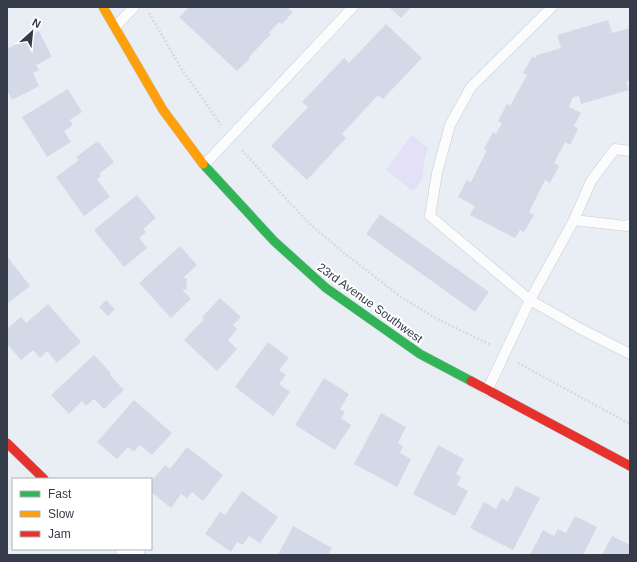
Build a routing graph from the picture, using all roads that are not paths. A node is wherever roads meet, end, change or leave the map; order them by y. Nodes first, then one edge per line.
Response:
1 (103, 7) edge
2 (134, 7) edge
3 (353, 7) edge
4 (552, 7) edge
5 (115, 27) junction
6 (630, 151) edge
7 (204, 165) junction
8 (574, 220) junction
9 (630, 224) edge
10 (530, 300) junction
11 (630, 354) edge
12 (487, 391) junction
13 (7, 443) edge
14 (630, 466) edge
15 (43, 478) edge

1 - 5 street, 23rd Avenue Southwest
2 - 5 lane
3 - 7 lane
4 - 10 lane
5 - 7 street, 23rd Avenue Southwest
6 - 8 lane
7 - 12 street, 23rd Avenue Southwest
8 - 9 lane
8 - 10 lane
10 - 11 lane
10 - 12 lane
12 - 14 street, 23rd Avenue Southwest
13 - 15 street

